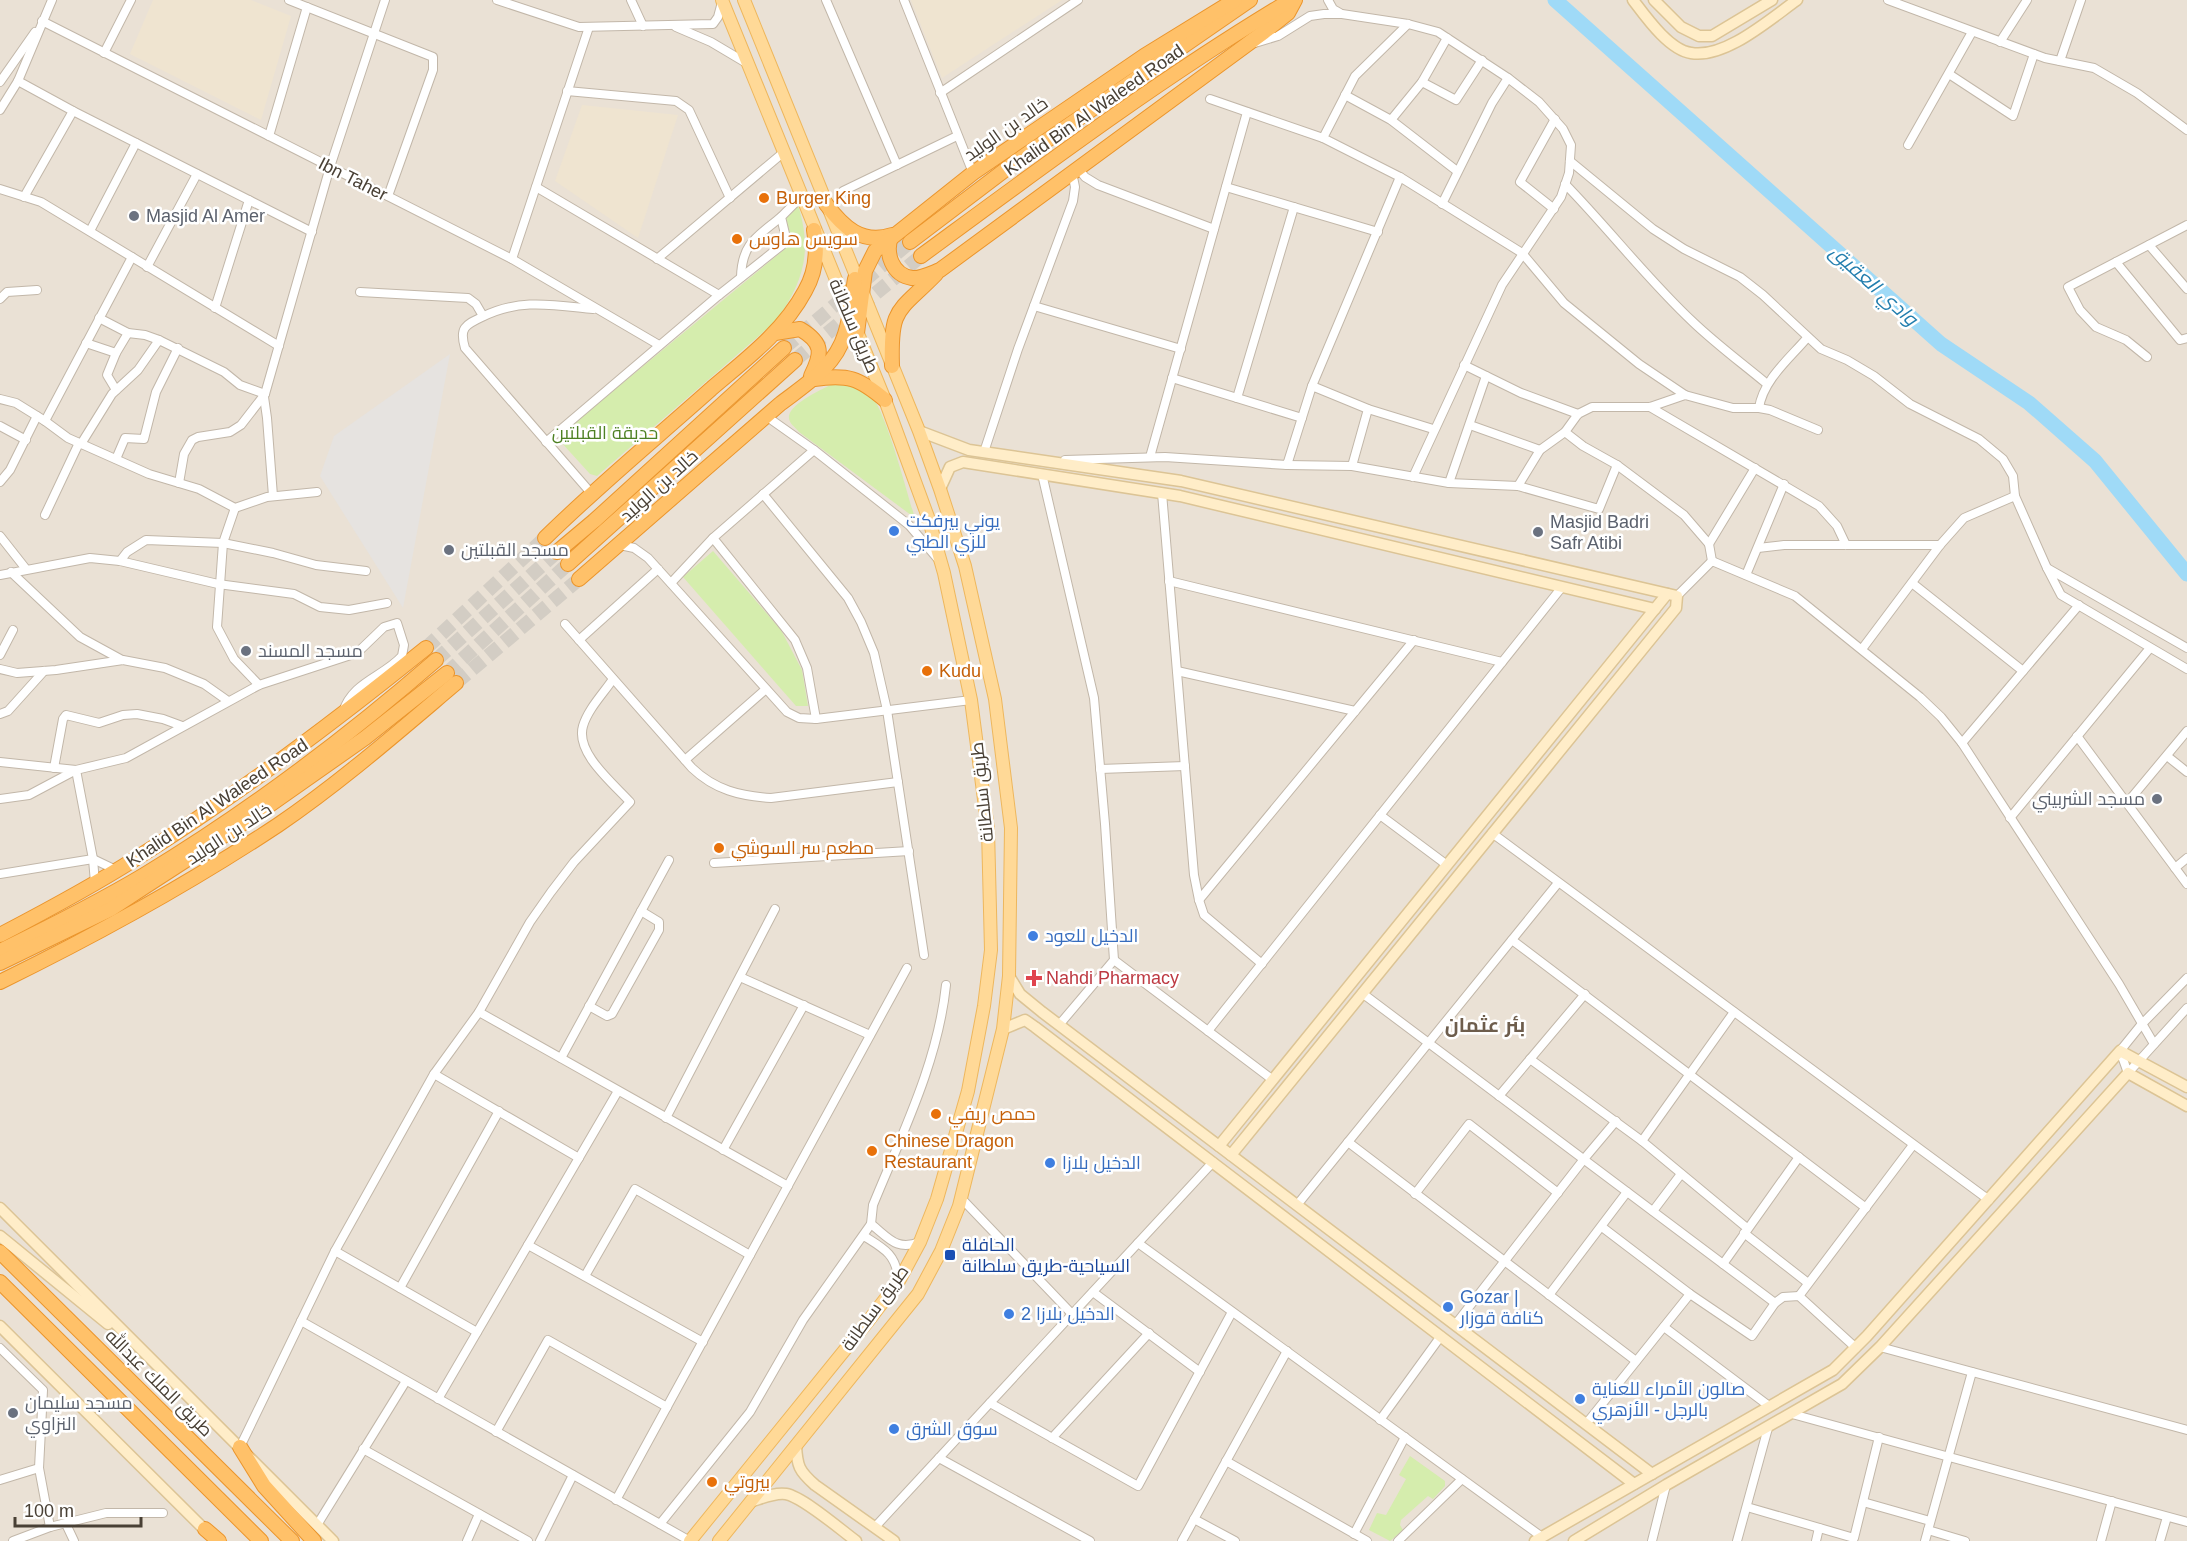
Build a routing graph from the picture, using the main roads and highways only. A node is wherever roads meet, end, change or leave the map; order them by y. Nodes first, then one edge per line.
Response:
1 (744, 0) edge
2 (1235, 0) edge
3 (1250, 0) edge
4 (1293, 0) edge
5 (1633, 0) edge
6 (1654, 0) edge
7 (1772, 0) edge
8 (1797, 0) edge
9 (722, 1) edge
10 (826, 204) junction
11 (814, 230) junction
12 (893, 236) junction
13 (910, 242) tunnel mouth
14 (921, 256) tunnel mouth
15 (937, 271) junction
16 (856, 276) junction
17 (862, 292) junction
18 (849, 313) junction
19 (775, 333) junction
20 (857, 333) junction
21 (784, 348) tunnel mouth
22 (795, 360) tunnel mouth
23 (892, 366) junction
24 (811, 380) junction
25 (885, 400) junction
26 (919, 431) junction
27 (940, 489) junction
28 (545, 538) tunnel mouth
29 (557, 552) tunnel mouth
30 (568, 564) tunnel mouth
31 (579, 579) tunnel mouth
32 (1672, 595) junction
33 (1655, 609) junction
34 (426, 648) tunnel mouth
35 (436, 660) tunnel mouth
36 (452, 678) joint
37 (0, 935) edge
38 (0, 951) edge
39 (0, 963) edge
40 (1009, 976) junction
41 (0, 982) edge
42 (1003, 1029) junction
43 (2187, 1087) edge
44 (2187, 1106) edge
45 (1219, 1146) junction
46 (1231, 1155) junction
47 (0, 1208) edge
48 (0, 1236) edge
49 (0, 1252) edge
50 (0, 1281) edge
51 (3, 1329) edge
52 (157, 1364) junction
53 (1522, 1376) junction
54 (1512, 1391) junction
55 (796, 1445) junction
56 (240, 1447) junction
57 (1652, 1474) junction
58 (1634, 1484) junction
59 (750, 1502) junction
60 (205, 1529) joint
61 (1538, 1539) edge
62 (218, 1541) edge
63 (261, 1541) edge
64 (292, 1541) edge
65 (314, 1541) edge
66 (333, 1541) edge
67 (690, 1541) edge
68 (718, 1541) edge
69 (856, 1541) edge
70 (894, 1541) edge
71 (1574, 1541) edge

1 - 10 main road, طريق سلطانة
2 - 12 highway, خالد بن الوليد
3 - 13 highway, Khalid Bin Al Waleed Road
4 - 14 highway, Khalid Bin Al Waleed Road
4 - 15 highway
5 - 8 main road
6 - 7 main road
9 - 11 main road, طريق سلطانة
10 - 12 highway
10 - 16 main road, طريق سلطانة
11 - 18 main road, طريق سلطانة
11 - 19 highway
12 - 15 highway
12 - 17 highway, خالد بن الوليد
15 - 23 highway
16 - 17 main road, طريق سلطانة
16 - 18 highway, خالد بن الوليد
17 - 20 highway, خالد بن الوليد
17 - 23 main road, طريق سلطانة
18 - 20 main road, طريق سلطانة
18 - 24 highway, خالد بن الوليد
19 - 24 highway
19 - 28 highway
20 - 25 main road, طريق سلطانة
21 - 29 highway
22 - 30 highway
23 - 26 main road, طريق سلطانة
24 - 25 highway
24 - 31 highway, خالد بن الوليد
25 - 67 main road, طريق سلطانة
26 - 27 main road, طريق سلطانة
26 - 32 main road
27 - 33 main road
27 - 40 main road, طريق سلطانة
32 - 33 main road
32 - 46 main road
33 - 45 main road
34 - 37 highway, خالد بن الوليد
35 - 38 highway, Khalid Bin Al Waleed Road
36 - 39 highway, Khalid Bin Al Waleed Road
36 - 41 highway, خالد بن الوليد
40 - 42 main road, طريق سلطانة
40 - 45 main road
42 - 54 main road
42 - 55 main road, طريق سلطانة
43 - 57 main road
44 - 71 main road
45 - 46 main road
46 - 53 main road
47 - 52 main road
48 - 52 main road
49 - 64 highway, طريق الملك عبدالله
50 - 63 highway
51 - 60 main road
52 - 56 main road
53 - 54 main road
53 - 57 main road
54 - 58 main road
55 - 59 main road, طريق سلطانة
55 - 70 main road
56 - 65 highway
56 - 66 main road
57 - 58 main road
58 - 61 main road
59 - 68 main road, طريق سلطانة
59 - 69 main road
60 - 62 highway

